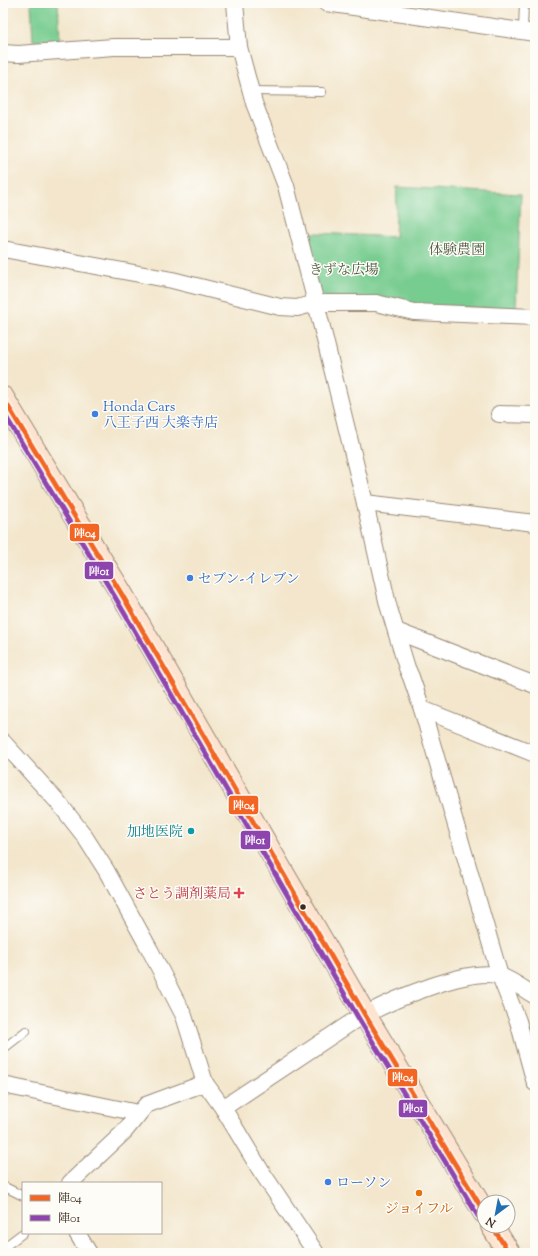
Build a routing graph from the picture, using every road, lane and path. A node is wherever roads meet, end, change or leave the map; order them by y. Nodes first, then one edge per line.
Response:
1 (235, 3) edge
2 (326, 3) edge
3 (524, 3) edge
4 (398, 8) edge
5 (529, 32) edge
6 (238, 47) junction
7 (3, 53) edge
8 (251, 91) junction
9 (322, 92) dead end
10 (3, 249) edge
11 (316, 303) junction
12 (535, 317) edge
13 (3, 398) edge
14 (499, 414) dead end
15 (535, 415) edge
16 (365, 503) junction
17 (535, 523) edge
18 (396, 631) junction
19 (535, 685) edge
20 (422, 709) junction
21 (3, 742) edge
22 (535, 754) edge
23 (500, 976) junction
24 (535, 996) edge
25 (365, 1014) junction
26 (26, 1031) dead end
27 (3, 1049) edge
28 (205, 1083) junction
29 (535, 1083) edge
30 (3, 1085) edge
31 (223, 1108) junction
32 (138, 1113) junction
33 (71, 1182) edge
34 (3, 1186) edge
35 (22, 1196) edge
36 (476, 1199) edge
37 (22, 1234) edge
38 (78, 1234) edge
39 (497, 1234) edge
40 (3, 1248) edge
41 (89, 1253) edge
42 (316, 1253) edge
43 (508, 1253) edge

1 - 6 street
2 - 4 street
3 - 5 lane
4 - 5 street
6 - 7 street
6 - 8 street
8 - 9 lane
8 - 11 street
10 - 11 street
11 - 12 street
11 - 16 street
13 - 25 main road
14 - 15 street
16 - 17 street
16 - 18 street
18 - 19 street
18 - 20 street
20 - 22 street
20 - 23 street
21 - 28 street
23 - 24 street
23 - 25 street
23 - 29 street
25 - 31 street
25 - 36 main road
26 - 27 lane
28 - 31 street
28 - 32 street
30 - 32 street
31 - 42 street
32 - 33 street
34 - 35 lane
37 - 40 lane
38 - 41 street
39 - 43 main road

